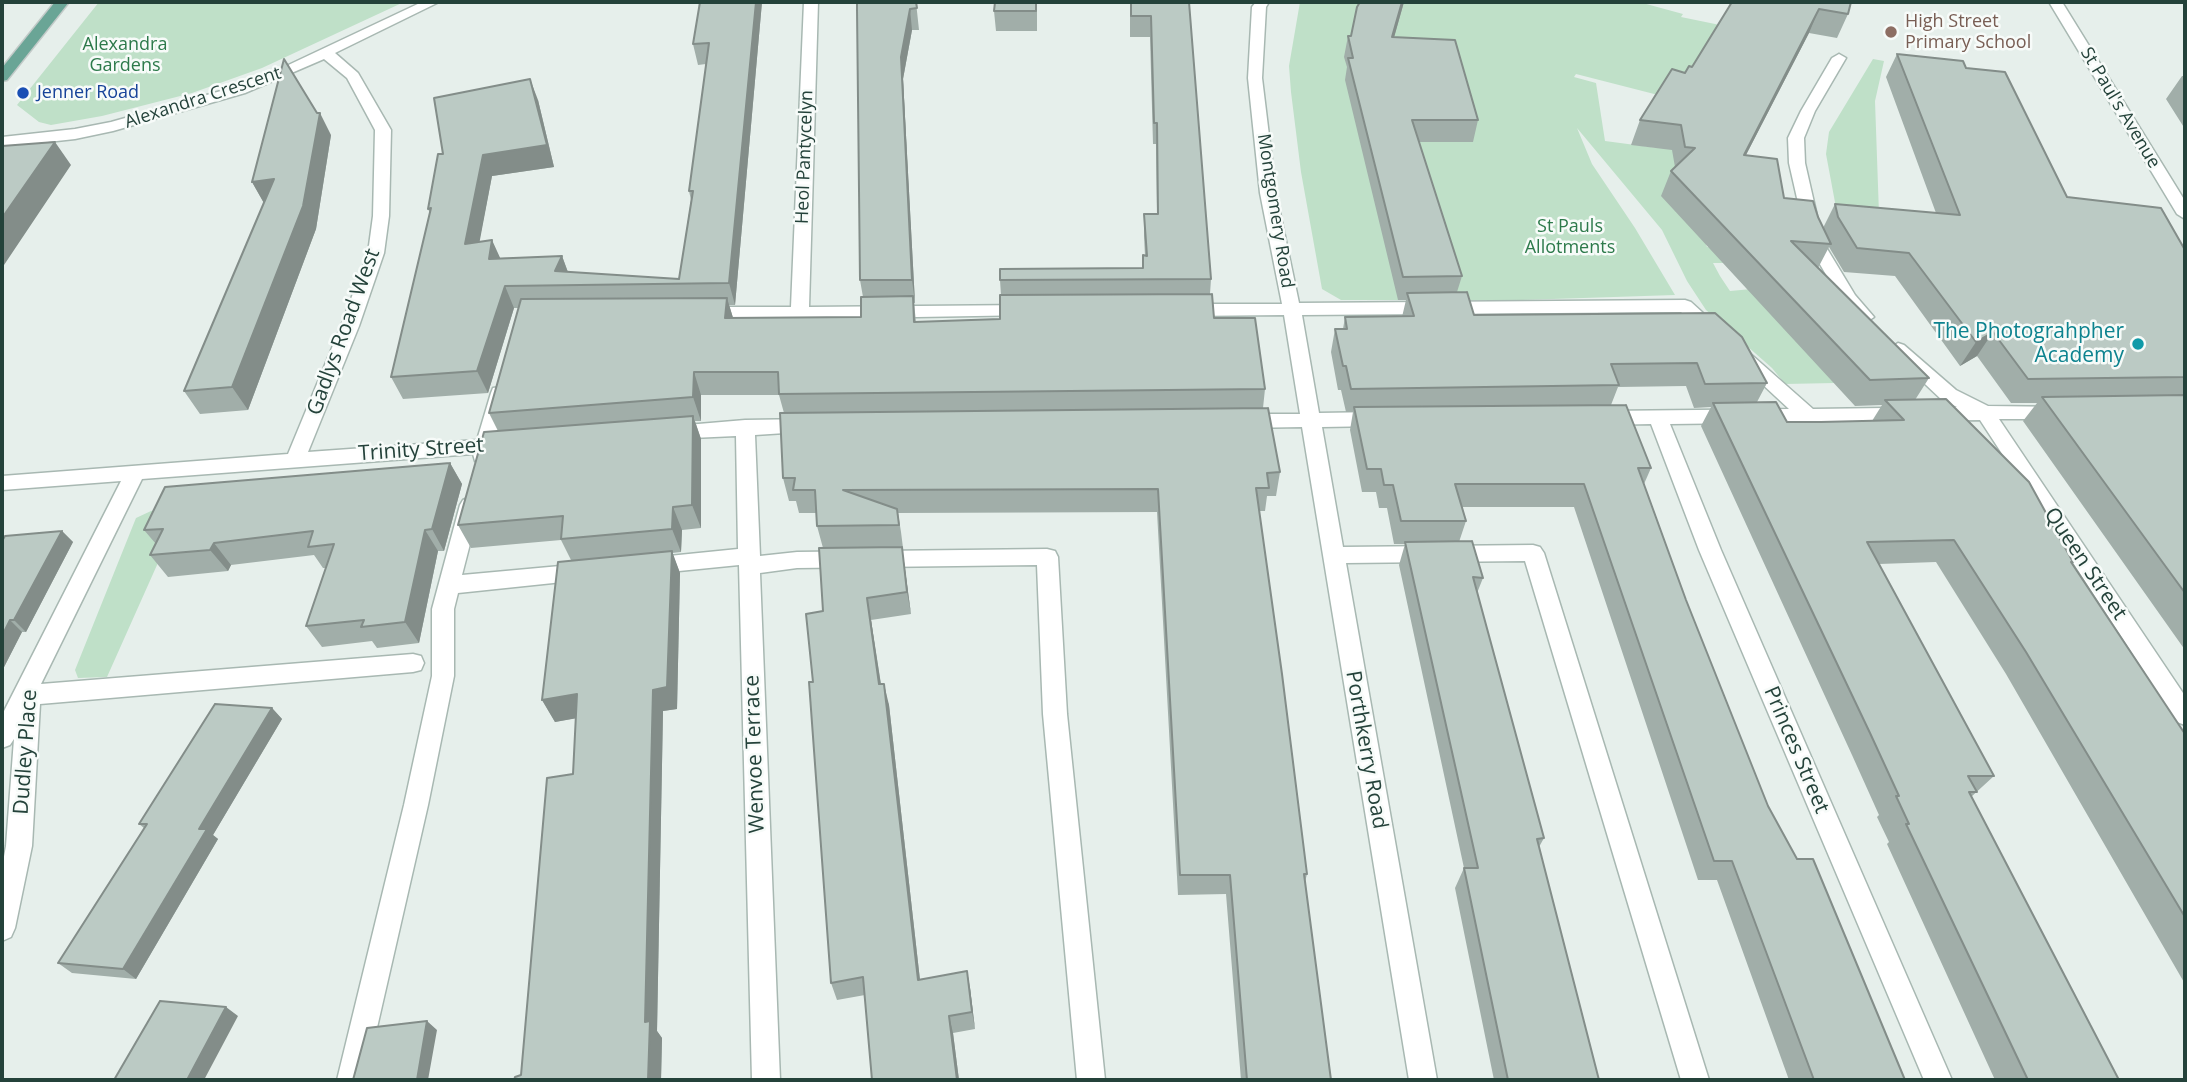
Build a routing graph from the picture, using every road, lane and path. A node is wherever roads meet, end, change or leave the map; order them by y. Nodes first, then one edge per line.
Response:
1 (62, 2) edge
2 (432, 2) edge
3 (811, 2) edge
4 (1262, 2) edge
5 (2055, 2) edge
6 (326, 53) junction
7 (1839, 58) dead end
8 (2, 77) edge
9 (2, 142) edge
10 (2185, 214) edge
11 (1171, 310) edge
12 (1292, 310) junction
13 (1046, 311) edge
14 (689, 313) edge
15 (800, 313) junction
16 (506, 372) edge
17 (2082, 411) edge
18 (1985, 413) junction
19 (1809, 416) junction
20 (1588, 418) edge
21 (1658, 418) junction
22 (1393, 419) edge
23 (1310, 420) junction
24 (1227, 421) edge
25 (828, 426) edge
26 (745, 427) junction
27 (649, 434) edge
28 (525, 442) edge
29 (484, 445) junction
30 (295, 460) junction
31 (135, 473) junction
32 (2, 484) edge
33 (1332, 555) junction
34 (750, 561) junction
35 (626, 568) edge
36 (599, 570) edge
37 (449, 585) junction
38 (413, 663) dead end
39 (28, 691) junction
40 (2185, 715) edge
41 (2, 738) edge
42 (2, 928) edge
43 (351, 1080) edge
44 (766, 1080) edge
45 (1091, 1080) edge
46 (1423, 1080) edge
47 (1695, 1080) edge
48 (1938, 1080) edge

1 - 8 main road
2 - 6 street, Alexandra Crescent
3 - 15 street, Heol Pantycelyn
4 - 12 street, Montgomery Road
5 - 10 street, St Paul's Avenue
6 - 9 street, Alexandra Crescent
6 - 30 street, Gadlys Road West
7 - 18 street
11 - 12 street
12 - 19 street
12 - 23 street, Montgomery Road
13 - 15 street
14 - 15 street
16 - 29 street
17 - 18 street
18 - 19 street
18 - 40 street, Queen Street
19 - 21 street
20 - 21 street
21 - 48 street, Princes Street
22 - 23 street
23 - 24 street
23 - 33 street, Porthkerry Road
25 - 26 street
26 - 27 street
26 - 34 street, Wenvoe Terrace
28 - 29 street, Trinity Street
29 - 30 street, Trinity Street
29 - 37 street
30 - 31 street, Trinity Street
31 - 32 street, Trinity Street
31 - 39 street, Dudley Place
33 - 46 street, Porthkerry Road
33 - 47 street
34 - 35 street
34 - 44 street, Wenvoe Terrace
34 - 45 street
36 - 37 street
37 - 43 street
38 - 39 street
39 - 41 street
39 - 42 street, Dudley Place

